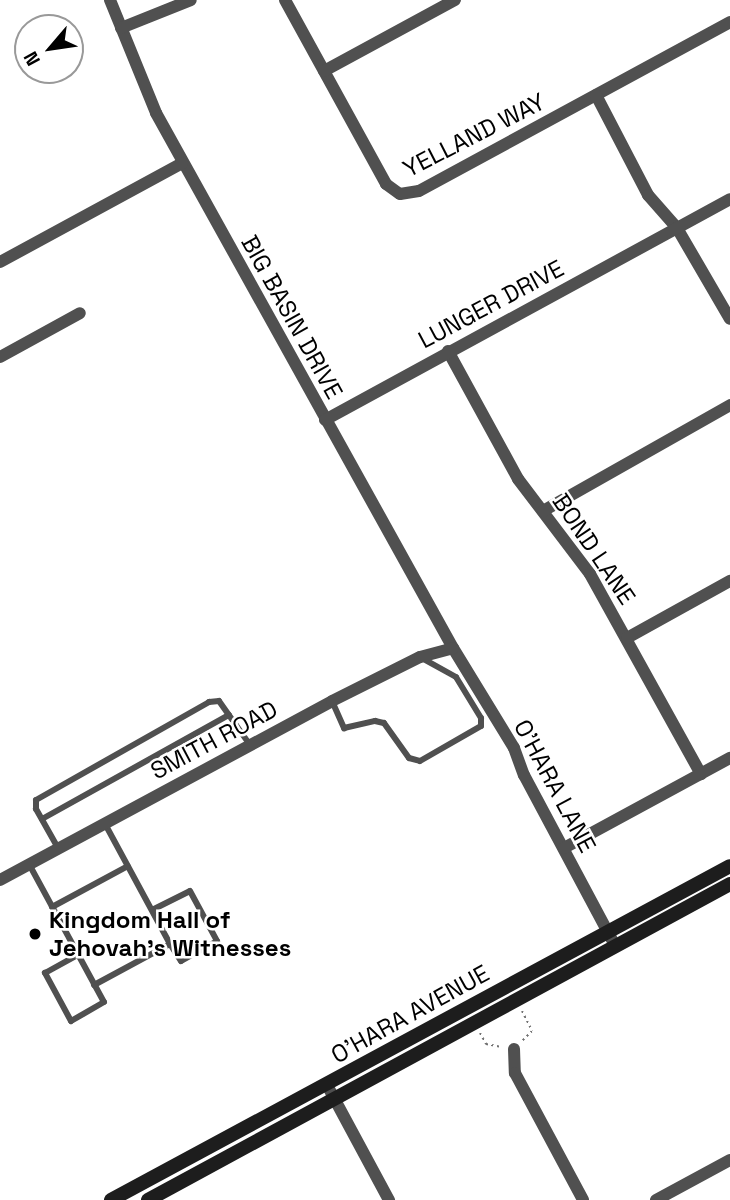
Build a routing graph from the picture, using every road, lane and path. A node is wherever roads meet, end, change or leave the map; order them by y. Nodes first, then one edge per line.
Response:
1 (110, 0) edge
2 (191, 0) edge
3 (285, 0) edge
4 (455, 0) edge
5 (730, 22) edge
6 (121, 28) junction
7 (324, 71) junction
8 (596, 95) junction
9 (183, 163) junction
10 (730, 199) edge
11 (677, 228) junction
12 (0, 262) edge
13 (79, 313) dead end
14 (730, 319) edge
15 (448, 351) junction
16 (0, 357) edge
17 (730, 405) edge
18 (325, 420) junction
19 (543, 511) junction
20 (730, 582) edge
21 (627, 638) junction
22 (453, 648) junction
23 (420, 657) junction
24 (332, 701) junction
25 (229, 715) junction
26 (250, 745) junction
27 (730, 758) edge
28 (701, 774) junction
29 (42, 819) junction
30 (104, 822) junction
31 (564, 848) junction
32 (59, 850) junction
33 (29, 864) junction
34 (128, 866) junction
35 (730, 866) edge
36 (0, 880) edge
37 (730, 884) edge
38 (52, 907) junction
39 (152, 910) junction
40 (608, 932) junction
41 (170, 944) junction
42 (615, 946) junction
43 (78, 955) junction
44 (94, 985) junction
45 (516, 1001) junction
46 (474, 1024) junction
47 (514, 1049) junction
48 (327, 1085) junction
49 (335, 1099) junction
50 (730, 1160) edge
51 (111, 1200) edge
52 (148, 1200) edge
53 (389, 1200) edge
54 (583, 1200) edge
55 (656, 1200) edge

1 - 6 street, BIG BASIN DRIVE
2 - 6 street
3 - 7 street, YELLAND WAY
4 - 7 street
5 - 8 street, YELLAND WAY
6 - 9 street, BIG BASIN DRIVE
7 - 8 street, YELLAND WAY
8 - 11 street
9 - 12 street
9 - 18 street, BIG BASIN DRIVE
10 - 11 street, LUNGER DRIVE
11 - 14 street
11 - 15 street, LUNGER DRIVE
13 - 16 street
15 - 18 street, LUNGER DRIVE
15 - 19 street, BOND LANE
17 - 19 street
18 - 22 street, BIG BASIN DRIVE
19 - 21 street, BOND LANE
20 - 21 street
21 - 28 street, BOND LANE
22 - 23 street, SMITH ROAD
22 - 31 street, O'HARA LANE
23 - 24 street, SMITH ROAD
23 - 24 lane
24 - 26 street, SMITH ROAD
25 - 26 lane
25 - 29 lane
25 - 29 lane
26 - 30 street, SMITH ROAD
27 - 28 street
28 - 31 street
29 - 32 lane
30 - 32 street, SMITH ROAD
30 - 34 lane
31 - 40 street, O'HARA LANE
32 - 33 street, SMITH ROAD
33 - 36 street, SMITH ROAD
33 - 38 lane
34 - 38 lane
34 - 39 lane
35 - 40 street, O'HARA AVENUE
37 - 42 street, O'HARA AVENUE
38 - 43 lane
39 - 41 lane
39 - 41 lane
40 - 42 street, O'HARA LANE
40 - 48 street, O'HARA AVENUE
41 - 44 lane
42 - 45 street, O'HARA AVENUE
43 - 44 lane
43 - 44 lane
45 - 46 street, O'HARA AVENUE
45 - 47 path
46 - 47 path
46 - 49 street, O'HARA AVENUE
47 - 54 street
48 - 49 street
48 - 51 street, O'HARA AVENUE
49 - 52 street, O'HARA AVENUE
49 - 53 street
50 - 55 street

